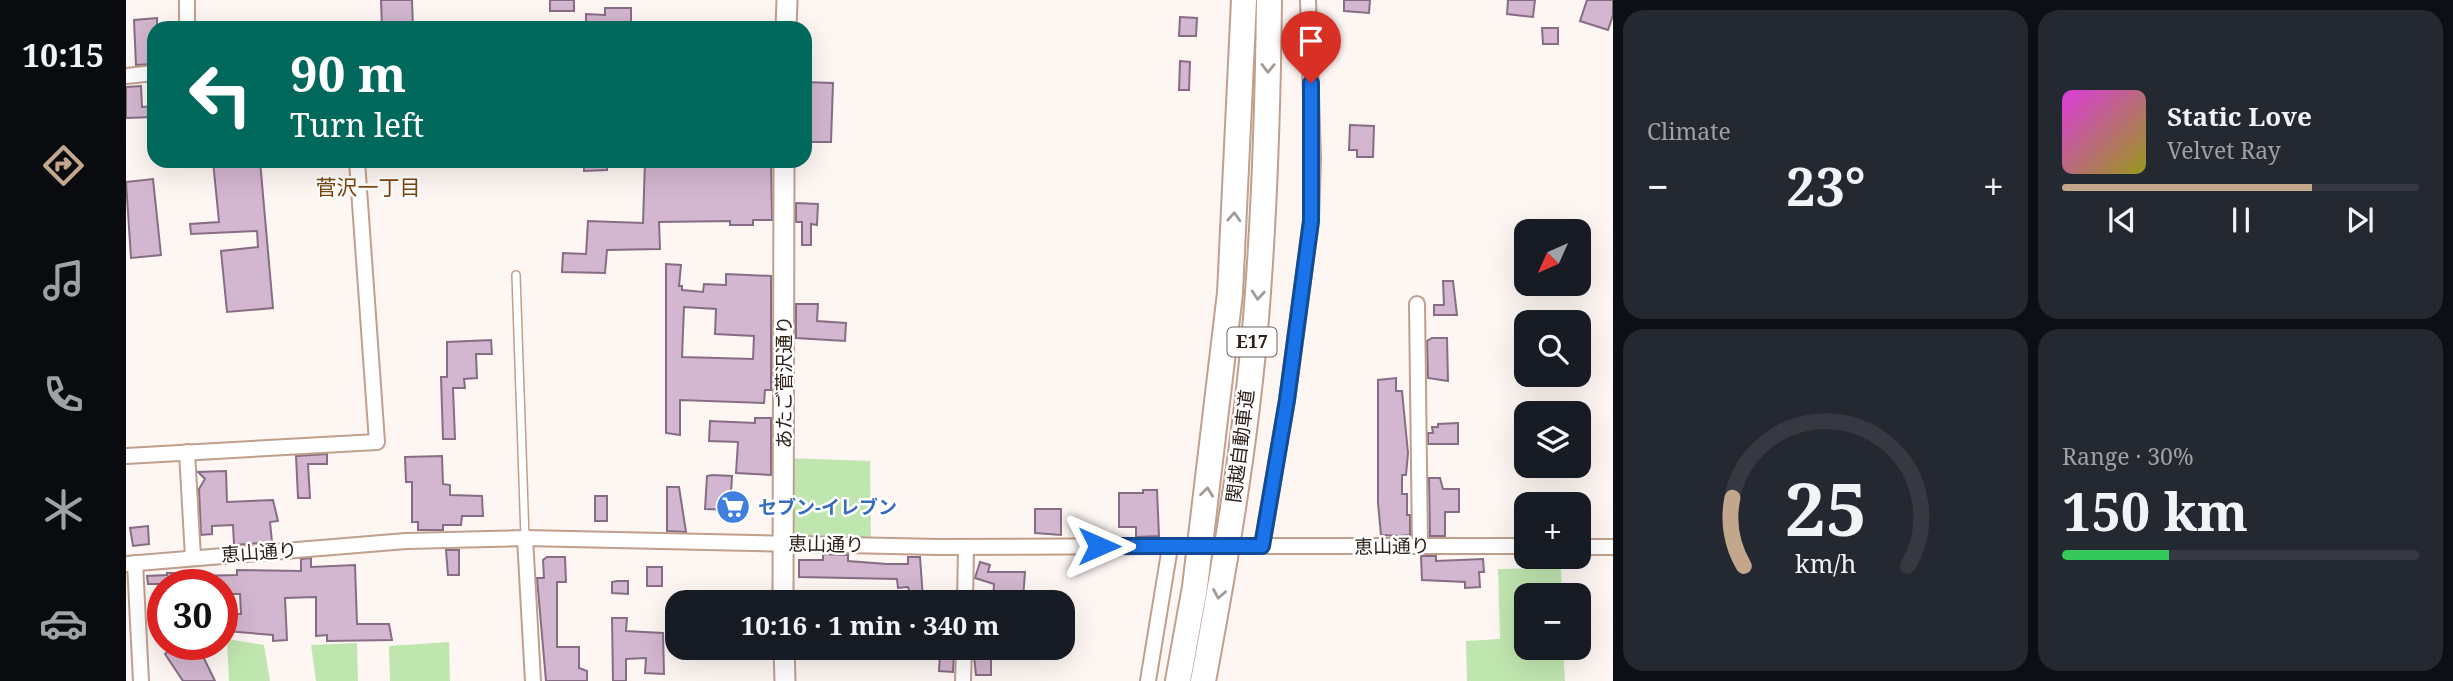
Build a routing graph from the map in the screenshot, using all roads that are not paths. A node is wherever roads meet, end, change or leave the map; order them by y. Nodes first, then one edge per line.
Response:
1 (187, 0) edge
2 (787, 0) edge
3 (1244, 0) edge
4 (1269, 0) edge
5 (1308, 0) edge
6 (187, 21) edge
7 (786, 21) edge
8 (147, 74) edge
9 (126, 76) edge
10 (357, 168) edge
11 (784, 168) edge
12 (516, 275) dead end
13 (1417, 304) dead end
14 (187, 452) junction
15 (126, 456) edge
16 (525, 538) junction
17 (782, 543) junction
18 (1420, 545) junction
19 (1256, 546) junction
20 (1514, 546) edge
21 (966, 547) junction
22 (1175, 547) junction
23 (1591, 547) edge
24 (1613, 547) edge
25 (192, 556) junction
26 (131, 563) edge
27 (783, 590) edge
28 (965, 590) edge
29 (784, 660) edge
30 (964, 660) edge
31 (141, 681) edge
32 (533, 681) edge
33 (785, 681) edge
34 (963, 681) edge
35 (1148, 681) edge
36 (1178, 681) edge
37 (1203, 681) edge

1 - 6 street
2 - 7 street
36 -> 3 highway, 関越自動車道 / E17
4 -> 37 highway, 関越自動車道 / E17
5 - 19 street
8 - 9 street
10 - 14 street
11 - 17 street, あたご菅沢通り
12 - 16 lane
13 - 18 street
14 - 15 street
14 - 25 street
16 - 17 street, 恵山通り
16 - 25 street, 恵山通り
16 - 32 street
17 - 21 street, 恵山通り
17 - 27 street, あたご菅沢通り
18 - 19 street, 恵山通り
18 - 20 street, 恵山通り
19 - 22 street, 恵山通り, bridge
21 - 22 street, 恵山通り
21 - 28 street
22 - 35 street
23 - 24 street
25 - 26 street, 恵山通り
26 - 31 street
29 - 33 street
30 - 34 street

